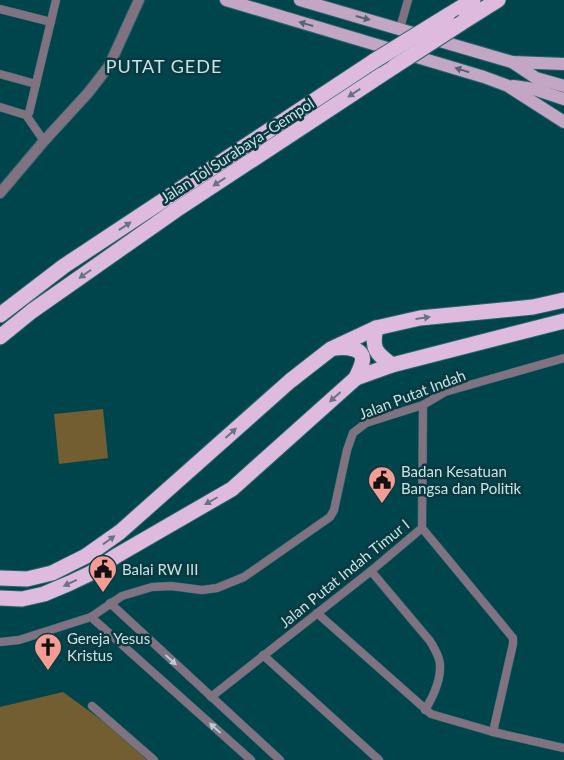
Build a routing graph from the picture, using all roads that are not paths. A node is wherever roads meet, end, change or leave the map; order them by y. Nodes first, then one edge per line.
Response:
1 (56, 0) edge
2 (139, 0) edge
3 (226, 0) edge
4 (300, 0) edge
5 (408, 0) edge
6 (473, 0) edge
7 (498, 0) edge
8 (0, 9) edge
9 (51, 22) junction
10 (400, 28) junction
11 (512, 62) junction
12 (564, 64) edge
13 (0, 74) edge
14 (36, 84) junction
15 (508, 86) junction
16 (564, 86) edge
17 (564, 99) edge
18 (0, 107) edge
19 (26, 115) junction
20 (564, 122) edge
21 (44, 141) junction
22 (1, 191) edge
23 (564, 300) edge
24 (32, 311) junction
25 (0, 315) edge
26 (564, 321) edge
27 (376, 328) junction
28 (0, 337) edge
29 (0, 346) edge
30 (331, 349) junction
31 (564, 358) edge
32 (392, 365) junction
33 (356, 378) junction
34 (423, 405) junction
35 (422, 528) junction
36 (371, 571) junction
37 (0, 578) edge
38 (0, 598) edge
39 (110, 603) junction
40 (317, 613) junction
41 (91, 617) junction
42 (0, 642) edge
43 (263, 655) junction
44 (210, 697) junction
45 (92, 706) dead end
46 (425, 710) junction
47 (493, 732) junction
48 (564, 748) edge
49 (274, 758) edge
50 (154, 760) edge
51 (251, 760) edge
52 (379, 760) edge

1 - 9 street
2 - 21 street
15 -> 3 main road
4 -> 10 main road
5 - 10 street
25 -> 6 highway, Jalan Tol Surabaya–Gempol, bridge
7 -> 24 highway, Jalan Tol Surabaya–Gempol, bridge
8 - 9 street
9 - 14 street
10 - 11 main road
11 - 12 main road
11 - 16 main road
13 - 14 street
14 - 19 street
15 - 17 main road
15 - 20 main road
18 - 19 street
19 - 21 street
21 - 22 street
27 -> 23 highway
24 - 28 highway, Jalan Tol Surabaya–Gempol
24 - 29 highway
26 - 32 highway
27 - 30 highway
27 - 32 highway
30 - 33 highway
37 -> 30 highway
31 - 34 street, Jalan Putat Indah
32 - 33 highway
33 -> 38 highway
34 - 35 street, Jalan Putat Indah Timur I
34 - 39 street, Jalan Putat Indah
35 - 36 street, Jalan Putat Indah Timur I
35 - 47 street
36 - 40 street, Jalan Putat Indah Timur I
36 - 46 street
39 - 41 street, Jalan Putat Indah
39 -> 44 street
40 - 43 street, Jalan Putat Indah Timur I
40 - 46 street
41 - 42 street, Jalan Putat Indah
51 -> 41 street
43 - 44 street, Jalan Putat Indah Timur I
43 - 52 street
44 - 49 street
45 - 50 street
46 - 47 street
47 - 48 street

